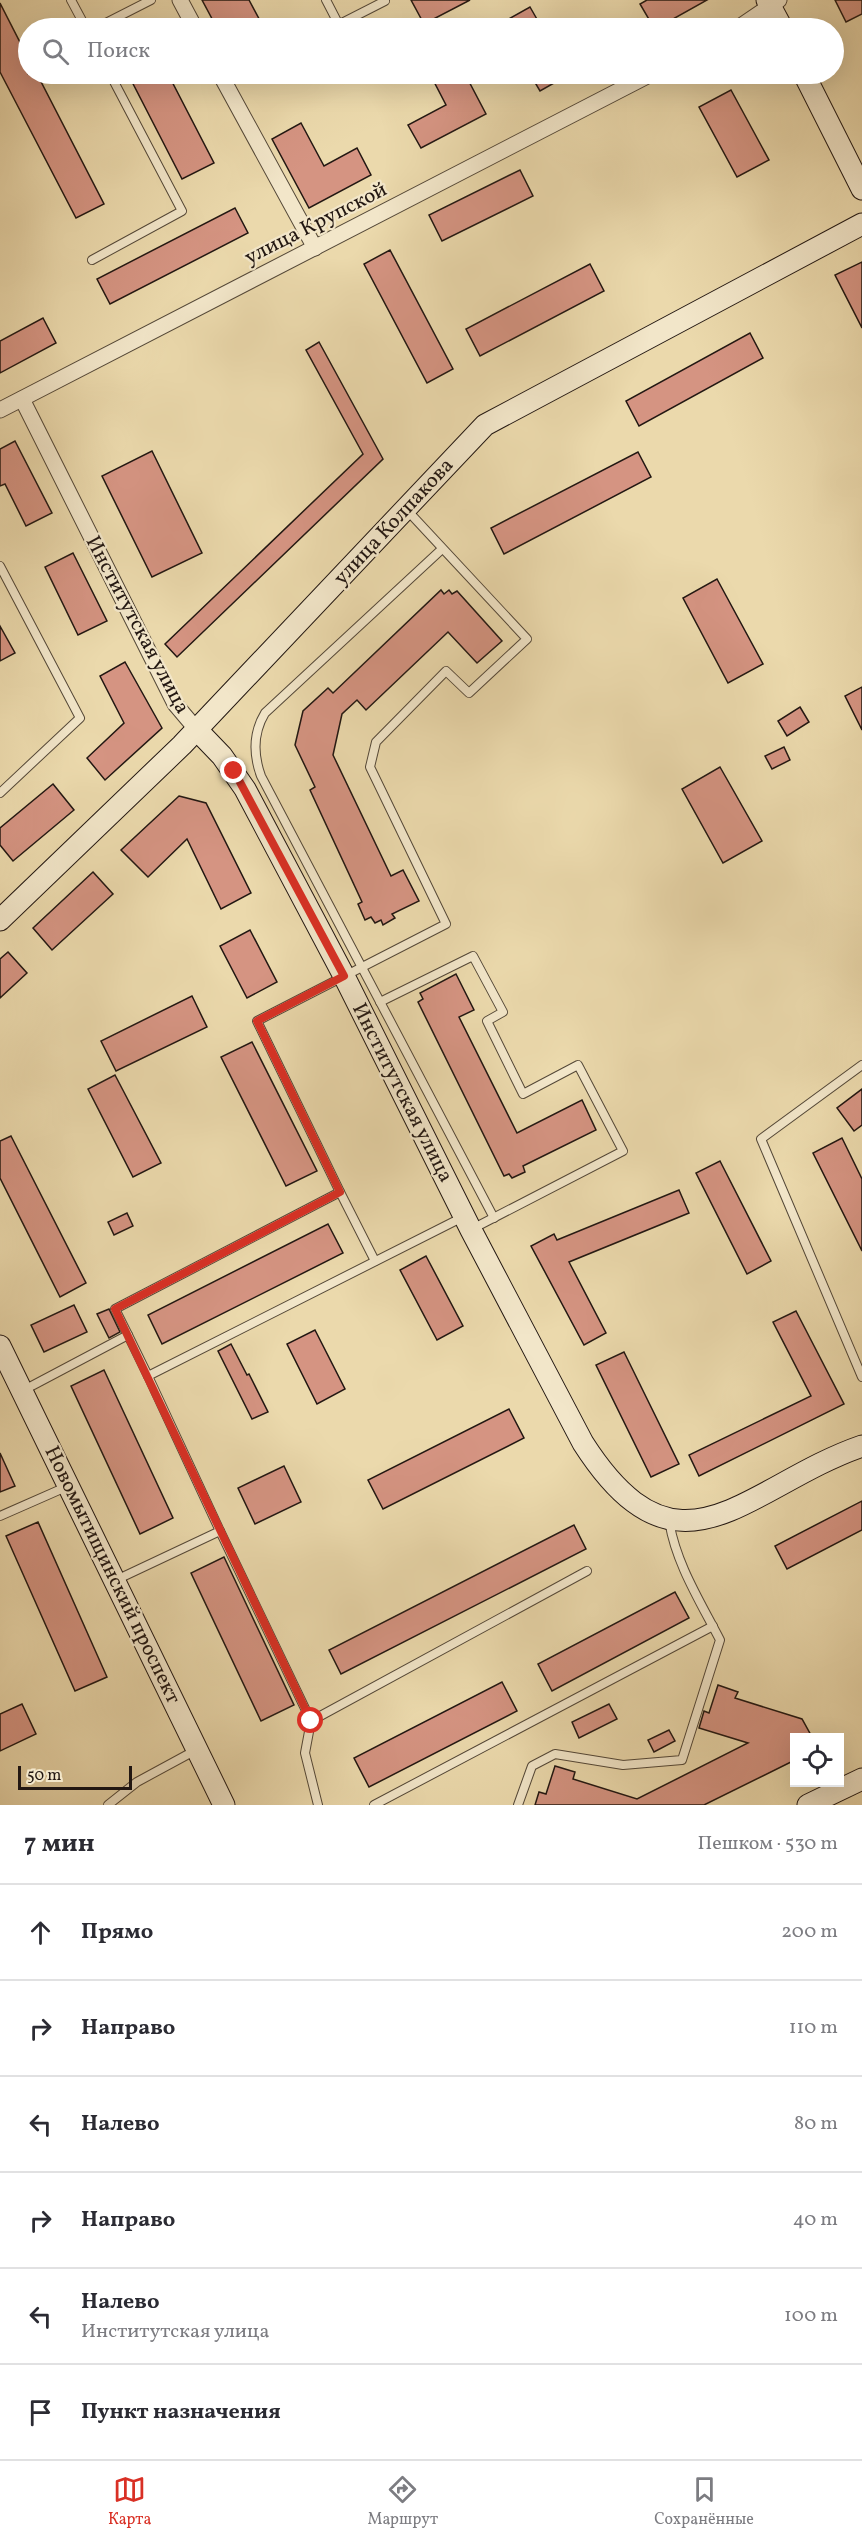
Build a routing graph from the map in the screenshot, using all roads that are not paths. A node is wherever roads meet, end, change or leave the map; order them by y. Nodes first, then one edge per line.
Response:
1 (71, 0) edge
2 (151, 0) edge
3 (180, 0) edge
4 (326, 0) edge
5 (385, 0) edge
6 (773, 2) edge
7 (81, 18) edge
8 (116, 18) edge
9 (190, 18) edge
10 (333, 18) edge
11 (352, 18) edge
12 (751, 18) edge
13 (779, 18) edge
14 (115, 84) edge
15 (225, 84) edge
16 (632, 84) edge
17 (809, 84) edge
18 (862, 189) edge
19 (862, 224) edge
20 (315, 248) junction
21 (92, 260) dead end
22 (22, 399) junction
23 (0, 410) edge
24 (406, 509) junction
25 (442, 549) junction
26 (0, 566) edge
27 (196, 730) junction
28 (0, 793) edge
29 (0, 920) edge
30 (352, 972) junction
31 (380, 1002) junction
32 (862, 1065) edge
33 (340, 1192) junction
34 (494, 1218) junction
35 (467, 1223) junction
36 (375, 1261) junction
37 (128, 1335) junction
38 (0, 1346) edge
39 (148, 1376) junction
40 (862, 1377) edge
41 (22, 1391) junction
42 (862, 1446) edge
43 (68, 1486) junction
44 (0, 1516) edge
45 (669, 1520) junction
46 (220, 1531) junction
47 (587, 1571) dead end
48 (114, 1581) junction
49 (713, 1626) junction
50 (311, 1721) junction
51 (198, 1749) junction
52 (862, 1779) edge
53 (108, 1805) edge
54 (224, 1805) edge
55 (318, 1805) edge
56 (374, 1805) edge
57 (518, 1805) edge
58 (808, 1805) edge

1 - 7 lane
2 - 8 lane
3 - 9 street
4 - 10 lane
5 - 11 lane
6 - 12 street
6 - 13 street
14 - 21 lane
15 - 20 street
16 - 20 street, улица Крупской
17 - 18 street
19 - 24 street, улица Колпакова
20 - 22 street, улица Крупской
22 - 23 street, улица Крупской
22 - 27 street, Институтская улица
24 - 25 lane
24 - 27 street, улица Колпакова
25 - 30 lane
25 - 30 lane
26 - 28 lane
27 - 29 street, улица Колпакова
27 - 30 street, Институтская улица
30 - 31 lane
30 - 33 lane
30 - 35 street, Институтская улица
31 - 34 lane
31 - 34 lane
32 - 40 lane
33 - 36 lane
33 - 37 lane
34 - 35 lane
35 - 36 lane
35 - 45 street, Институтская улица
36 - 39 lane
37 - 39 lane
37 - 41 lane
38 - 41 street, Новомытищинский проспект
39 - 46 lane
41 - 43 street, Новомытищинский проспект
42 - 45 street, Институтская улица
43 - 44 lane
43 - 48 street, Новомытищинский проспект
45 - 49 lane
46 - 48 lane
46 - 50 lane
47 - 50 lane
48 - 51 street, Новомытищинский проспект
49 - 56 lane
49 - 57 lane
50 - 55 lane
51 - 53 lane
51 - 54 street, Новомытищинский проспект
52 - 58 street

